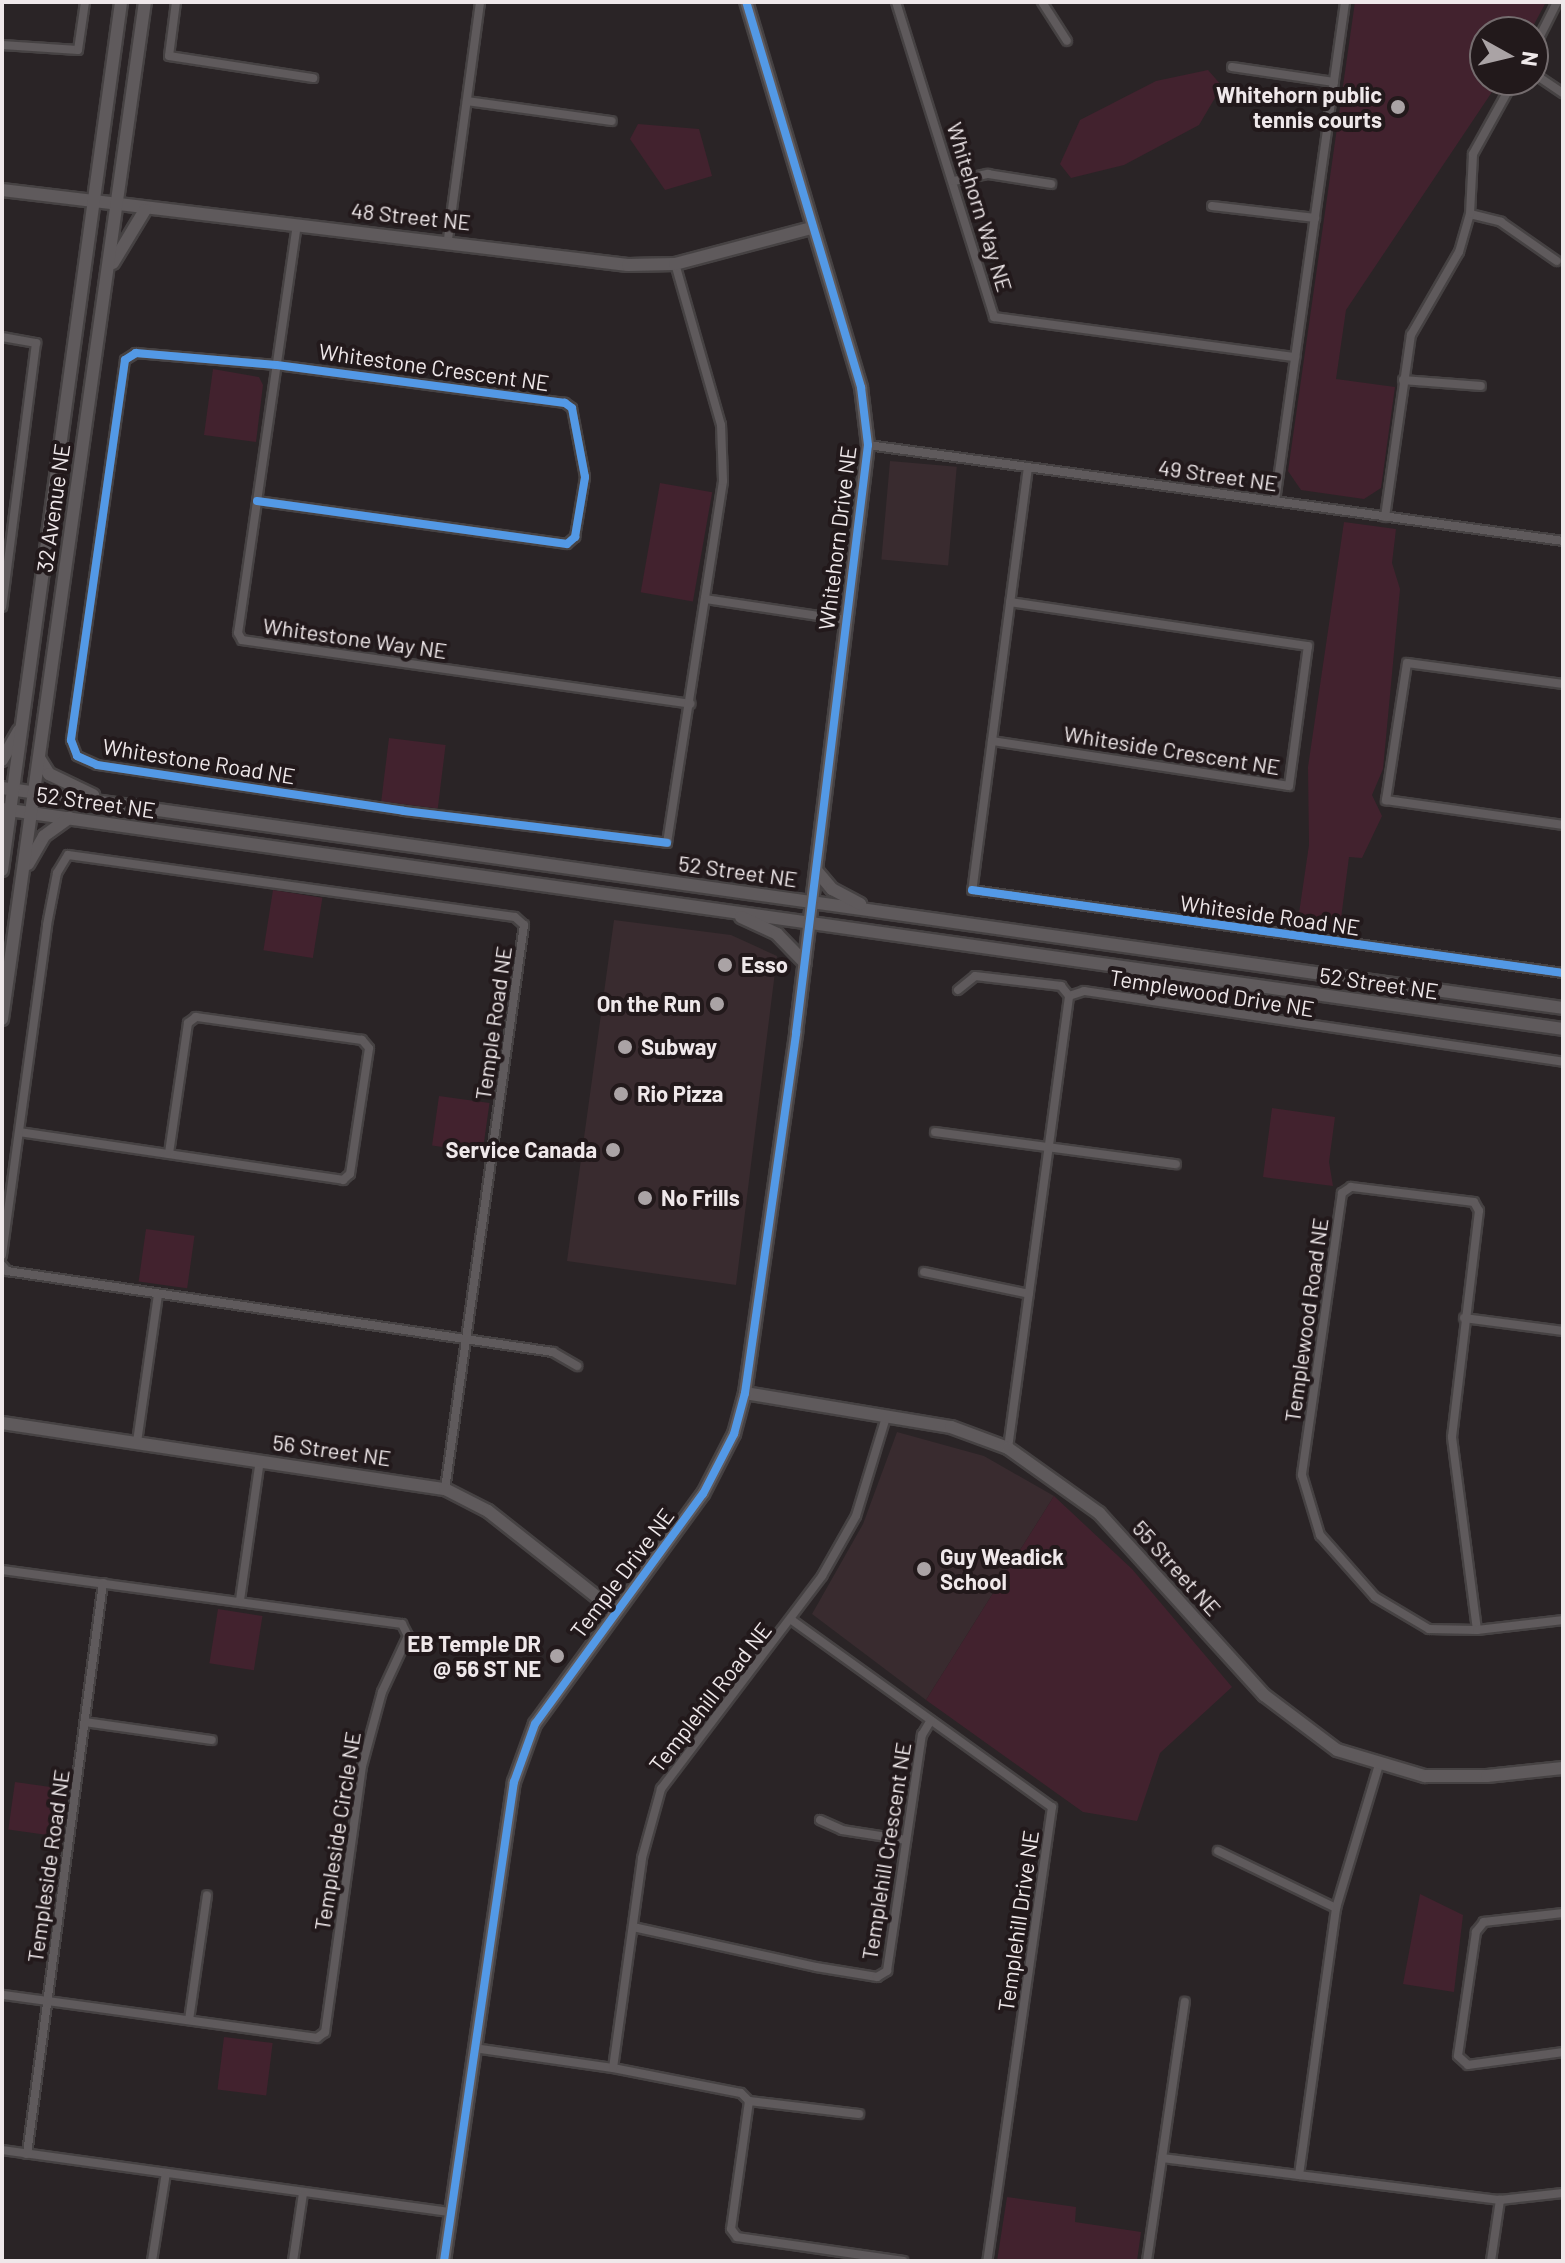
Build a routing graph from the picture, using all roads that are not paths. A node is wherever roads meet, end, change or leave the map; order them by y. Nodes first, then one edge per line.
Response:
1 (85, 2) edge
2 (121, 2) edge
3 (145, 2) edge
4 (176, 2) edge
5 (480, 2) edge
6 (746, 2) edge
7 (896, 2) edge
8 (1042, 2) edge
9 (1345, 2) edge
10 (1067, 41) dead end
11 (2, 45) edge
12 (1232, 67) dead end
13 (313, 78) dead end
14 (1334, 82) junction
15 (1505, 96) edge
16 (467, 101) junction
17 (612, 121) dead end
18 (954, 181) junction
19 (1051, 184) dead end
20 (2, 190) edge
21 (92, 203) junction
22 (116, 206) junction
23 (1212, 206) dead end
24 (145, 210) junction
25 (1470, 214) junction
26 (1315, 218) junction
27 (297, 224) junction
28 (811, 228) junction
29 (448, 239) junction
30 (1557, 261) dead end
31 (675, 264) junction
32 (105, 281) junction
33 (2, 337) edge
34 (1295, 357) junction
35 (125, 360) joint
36 (276, 365) junction
37 (1403, 380) junction
38 (1481, 386) dead end
39 (868, 445) junction
40 (1028, 467) junction
41 (257, 501) junction
42 (1275, 501) junction
43 (1385, 517) junction
44 (1563, 541) edge
45 (705, 599) junction
46 (1010, 602) junction
47 (2, 607) edge
48 (846, 620) junction
49 (1563, 684) edge
50 (690, 704) junction
51 (22, 724) junction
52 (992, 741) junction
53 (39, 758) junction
54 (2, 760) edge
55 (8, 789) edge
56 (33, 792) junction
57 (111, 803) junction
58 (6, 810) edge
59 (30, 813) junction
60 (69, 818) junction
61 (1563, 825) edge
62 (3, 849) edge
63 (2, 870) edge
64 (816, 870) junction
65 (21, 878) junction
66 (813, 901) junction
67 (869, 909) junction
68 (730, 912) junction
69 (810, 923) junction
70 (805, 963) junction
71 (1563, 973) edge
72 (958, 990) dead end
73 (1069, 996) junction
74 (1563, 1008) edge
75 (2, 1019) edge
76 (1563, 1029) edge
77 (1563, 1062) edge
78 (19, 1132) junction
79 (935, 1132) dead end
80 (1048, 1148) junction
81 (169, 1154) junction
82 (1176, 1164) dead end
83 (2, 1255) edge
84 (2, 1265) edge
85 (924, 1272) dead end
86 (158, 1294) junction
87 (1029, 1294) junction
88 (1464, 1318) junction
89 (1563, 1331) edge
90 (467, 1338) junction
91 (577, 1366) dead end
92 (745, 1393) junction
93 (886, 1417) junction
94 (2, 1423) edge
95 (137, 1442) junction
96 (1008, 1448) junction
97 (260, 1459) junction
98 (445, 1489) junction
99 (2, 1570) edge
100 (103, 1583) junction
101 (240, 1600) junction
102 (616, 1612) junction
103 (1563, 1620) edge
104 (793, 1621) junction
105 (1477, 1630) junction
106 (931, 1720) junction
107 (85, 1722) junction
108 (212, 1740) dead end
109 (1379, 1765) junction
110 (1563, 1768) edge
111 (820, 1820) dead end
112 (906, 1840) junction
113 (1218, 1851) dead end
114 (207, 1895) dead end
115 (1336, 1908) junction
116 (1563, 1913) edge
117 (633, 1927) junction
118 (2, 1995) edge
119 (48, 2002) junction
120 (1185, 2002) dead end
121 (189, 2020) junction
122 (474, 2048) junction
123 (1563, 2052) edge
124 (613, 2068) junction
125 (749, 2101) junction
126 (859, 2114) dead end
127 (2, 2150) edge
128 (27, 2154) junction
129 (1162, 2158) junction
130 (166, 2173) junction
131 (1299, 2175) junction
132 (303, 2193) junction
133 (1563, 2193) edge
134 (1500, 2200) junction
135 (451, 2212) junction
136 (152, 2261) edge
137 (293, 2261) edge
138 (444, 2261) edge
139 (903, 2261) edge
140 (987, 2261) edge
141 (1147, 2261) edge
142 (1491, 2261) edge

1 - 11 street
2 - 21 main road, 32 Avenue NE
3 - 22 main road, 32 Avenue NE
4 - 13 street
5 - 16 street
6 - 28 main road, Whitehorn Drive NE
7 - 18 street, Whitehorn Way NE
8 - 10 street
9 - 14 street
12 - 14 street
14 - 26 street
15 - 25 street
16 - 17 street
16 - 29 street
18 - 19 street
18 - 34 street, Whitehorn Way NE
20 - 21 main road, 48 Street NE
21 - 22 main road, 48 Street NE
21 - 51 main road, 32 Avenue NE
22 - 24 main road, 48 Street NE
22 - 32 main road, 32 Avenue NE
23 - 26 street
24 - 27 main road, 48 Street NE
24 - 32 main road
25 - 30 street
25 - 37 street
26 - 34 street
27 - 29 main road, 48 Street NE
27 - 36 street, Whitestone Way NE
28 - 31 main road, 48 Street NE
28 - 39 main road, Whitehorn Drive NE
29 - 31 main road, 48 Street NE
31 - 45 street, Whitestone Road NE
32 - 53 main road, 32 Avenue NE
33 - 47 street
34 - 42 street
35 - 36 street, Whitestone Crescent NE
35 - 50 street, Whitestone Road NE
36 - 41 street, Whitestone Way NE
36 - 41 street, Whitestone Crescent NE
37 - 38 street
37 - 43 street
39 - 40 street, 49 Street NE
39 - 48 main road, Whitehorn Drive NE
40 - 42 street, 49 Street NE
40 - 46 street, Whiteside Road NE
41 - 50 street, Whitestone Way NE
42 - 43 street, 49 Street NE
43 - 44 street, 49 Street NE
45 - 48 street
45 - 50 street, Whitestone Road NE
46 - 52 street, Whiteside Road NE
46 - 52 street, Whiteside Crescent NE
48 - 64 main road, Whitehorn Drive NE
49 - 61 street
51 - 54 main road
51 - 55 main road, 32 Avenue NE
52 - 71 street, Whiteside Road NE
53 - 56 main road, 32 Avenue NE
53 - 57 main road
55 - 56 main road, 52 Street NE
55 - 58 main road, 32 Avenue NE
56 - 57 main road, 52 Street NE
56 - 59 main road, 32 Avenue NE
57 - 66 main road, 52 Street NE
58 - 59 main road, 52 Street NE
58 - 62 main road, 32 Avenue NE
59 - 60 main road, 52 Street NE
59 - 65 main road, 32 Avenue NE
60 - 65 main road
60 - 68 main road, 52 Street NE
62 - 63 main road, 32 Avenue NE
64 - 66 main road, Whitehorn Drive NE
64 - 67 main road
65 - 75 main road, 32 Avenue NE
66 - 67 main road, 52 Street NE
66 - 69 main road, Temple Drive NE
67 - 74 main road, 52 Street NE
68 - 69 main road, 52 Street NE
68 - 70 main road
69 - 70 main road, Temple Drive NE
69 - 76 main road, 52 Street NE
70 - 92 main road, Temple Drive NE
72 - 73 street
73 - 77 street, Templewood Drive NE
73 - 80 street
78 - 81 street
78 - 83 street
78 - 90 street, Temple Road NE
79 - 80 street
80 - 82 street
80 - 87 street
81 - 81 street
84 - 86 street
85 - 87 street
86 - 90 street
86 - 95 street
87 - 96 street
88 - 89 street
88 - 105 street, Templewood Road NE
88 - 105 street, Templewood Road NE
90 - 91 street
90 - 98 street, Temple Road NE
92 - 93 main road, 55 Street NE
92 - 102 main road, Temple Drive NE
93 - 96 main road, 55 Street NE
93 - 104 street, Templehill Road NE
94 - 95 main road, 56 Street NE
95 - 97 main road, 56 Street NE
96 - 109 main road, 55 Street NE
97 - 98 main road, 56 Street NE
97 - 101 street
98 - 102 main road, 56 Street NE
99 - 100 street, Templeside Circle NE
100 - 101 street, Templeside Circle NE
100 - 107 street, Templeside Road NE
101 - 121 street, Templeside Circle NE
102 - 122 main road, Temple Drive NE
103 - 105 street, Templewood Road NE
104 - 106 street, Templehill Drive NE
104 - 117 street, Templehill Road NE
106 - 112 street, Templehill Crescent NE
106 - 140 street, Templehill Drive NE
107 - 108 street
107 - 119 street, Templeside Road NE
109 - 110 main road, 55 Street NE
109 - 115 street
111 - 112 street
112 - 117 street, Templehill Crescent NE
113 - 115 street
114 - 121 street
115 - 131 street
116 - 123 street
117 - 124 street, Templehill Road NE
118 - 119 street, Templeside Circle NE
119 - 121 street, Templeside Circle NE
119 - 128 street, Templeside Road NE
120 - 129 street
122 - 124 street
122 - 135 main road, Temple Drive NE
124 - 125 street
125 - 126 street
125 - 139 street
127 - 128 street
128 - 130 street
129 - 131 street
129 - 141 street
130 - 132 street
130 - 136 street
131 - 134 street
132 - 135 street
132 - 137 street
133 - 134 street
134 - 142 street
135 - 138 main road, Temple Drive NE

